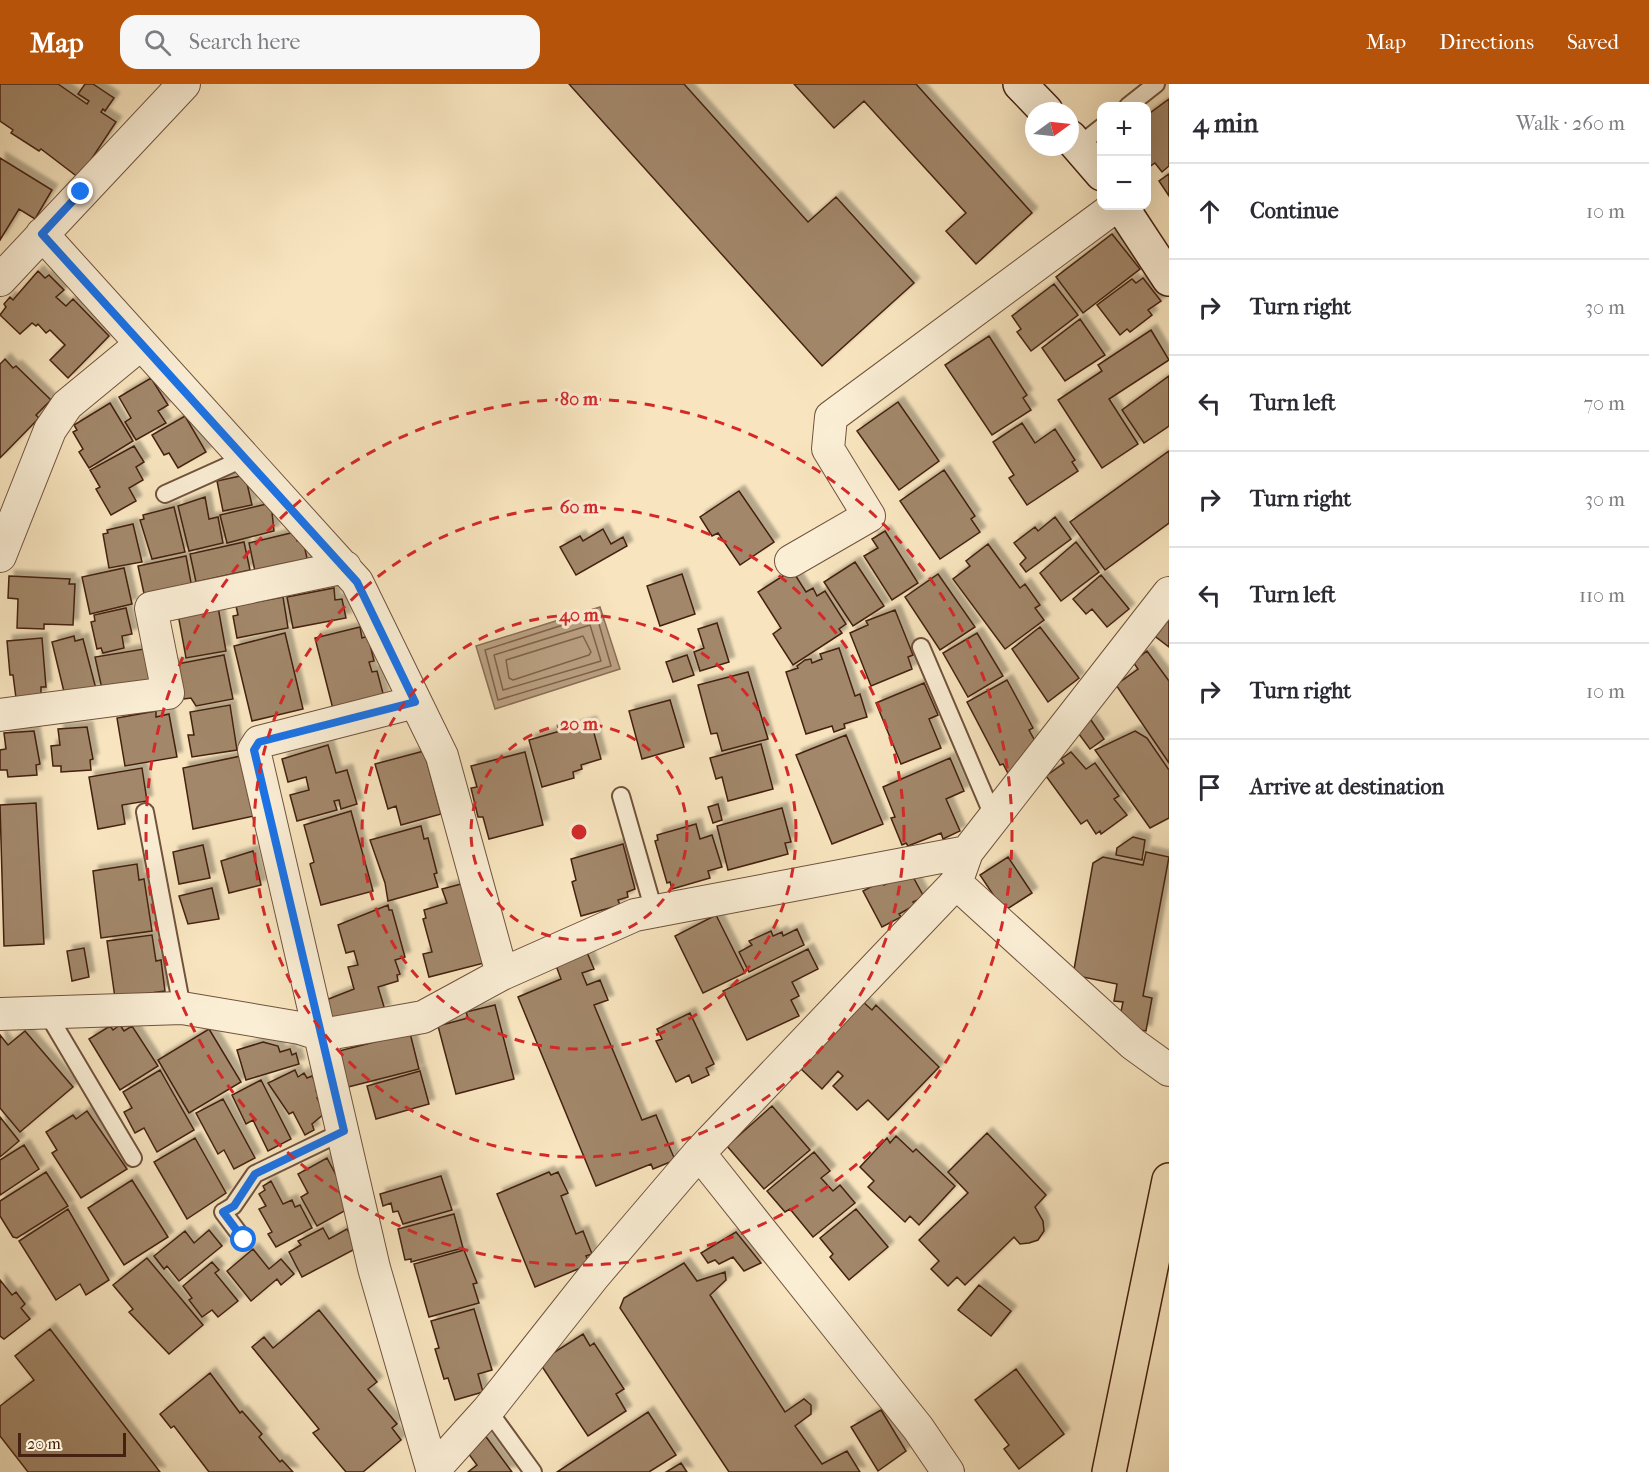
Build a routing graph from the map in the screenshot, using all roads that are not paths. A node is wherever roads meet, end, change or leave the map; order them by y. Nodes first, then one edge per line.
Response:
1 (184, 84) edge
2 (1020, 84) edge
3 (1156, 84) edge
4 (1037, 102) edge
5 (1133, 102) edge
6 (1083, 136) edge
7 (1097, 166) edge
8 (1111, 210) edge
9 (1124, 210) edge
10 (42, 234) junction
11 (0, 279) edge
12 (1169, 279) edge
13 (141, 344) junction
14 (245, 458) junction
15 (165, 494) dead end
16 (0, 555) edge
17 (791, 561) dead end
18 (345, 567) junction
19 (1169, 593) edge
20 (921, 647) dead end
21 (415, 702) junction
22 (0, 715) edge
23 (621, 795) dead end
24 (145, 812) dead end
25 (994, 818) junction
26 (967, 852) junction
27 (956, 883) junction
28 (654, 911) junction
29 (502, 974) junction
30 (182, 1008) junction
31 (47, 1012) junction
32 (0, 1014) edge
33 (322, 1035) junction
34 (1169, 1070) edge
35 (344, 1131) junction
36 (699, 1153) junction
37 (133, 1158) dead end
38 (1169, 1180) edge
39 (244, 1240) dead end
40 (488, 1410) junction
41 (432, 1472) edge
42 (533, 1472) edge
43 (948, 1472) edge
44 (1109, 1472) edge

1 - 10 street
2 - 4 street
3 - 5 lane
6 - 7 street
8 - 17 street
9 - 12 street
10 - 11 street
10 - 13 street
13 - 14 street
13 - 16 street
14 - 15 lane
14 - 18 street
18 - 21 street
18 - 22 street
19 - 25 street
20 - 25 lane
21 - 29 street
21 - 33 street
23 - 28 lane
24 - 30 lane
25 - 26 street
26 - 27 street
26 - 28 street
27 - 34 street
27 - 36 street
28 - 29 street
29 - 33 street
30 - 31 street
30 - 33 street
31 - 32 street
31 - 37 lane
33 - 35 street
35 - 39 lane
35 - 41 street
36 - 40 street
36 - 43 street
38 - 44 main road
40 - 41 street
40 - 42 lane

